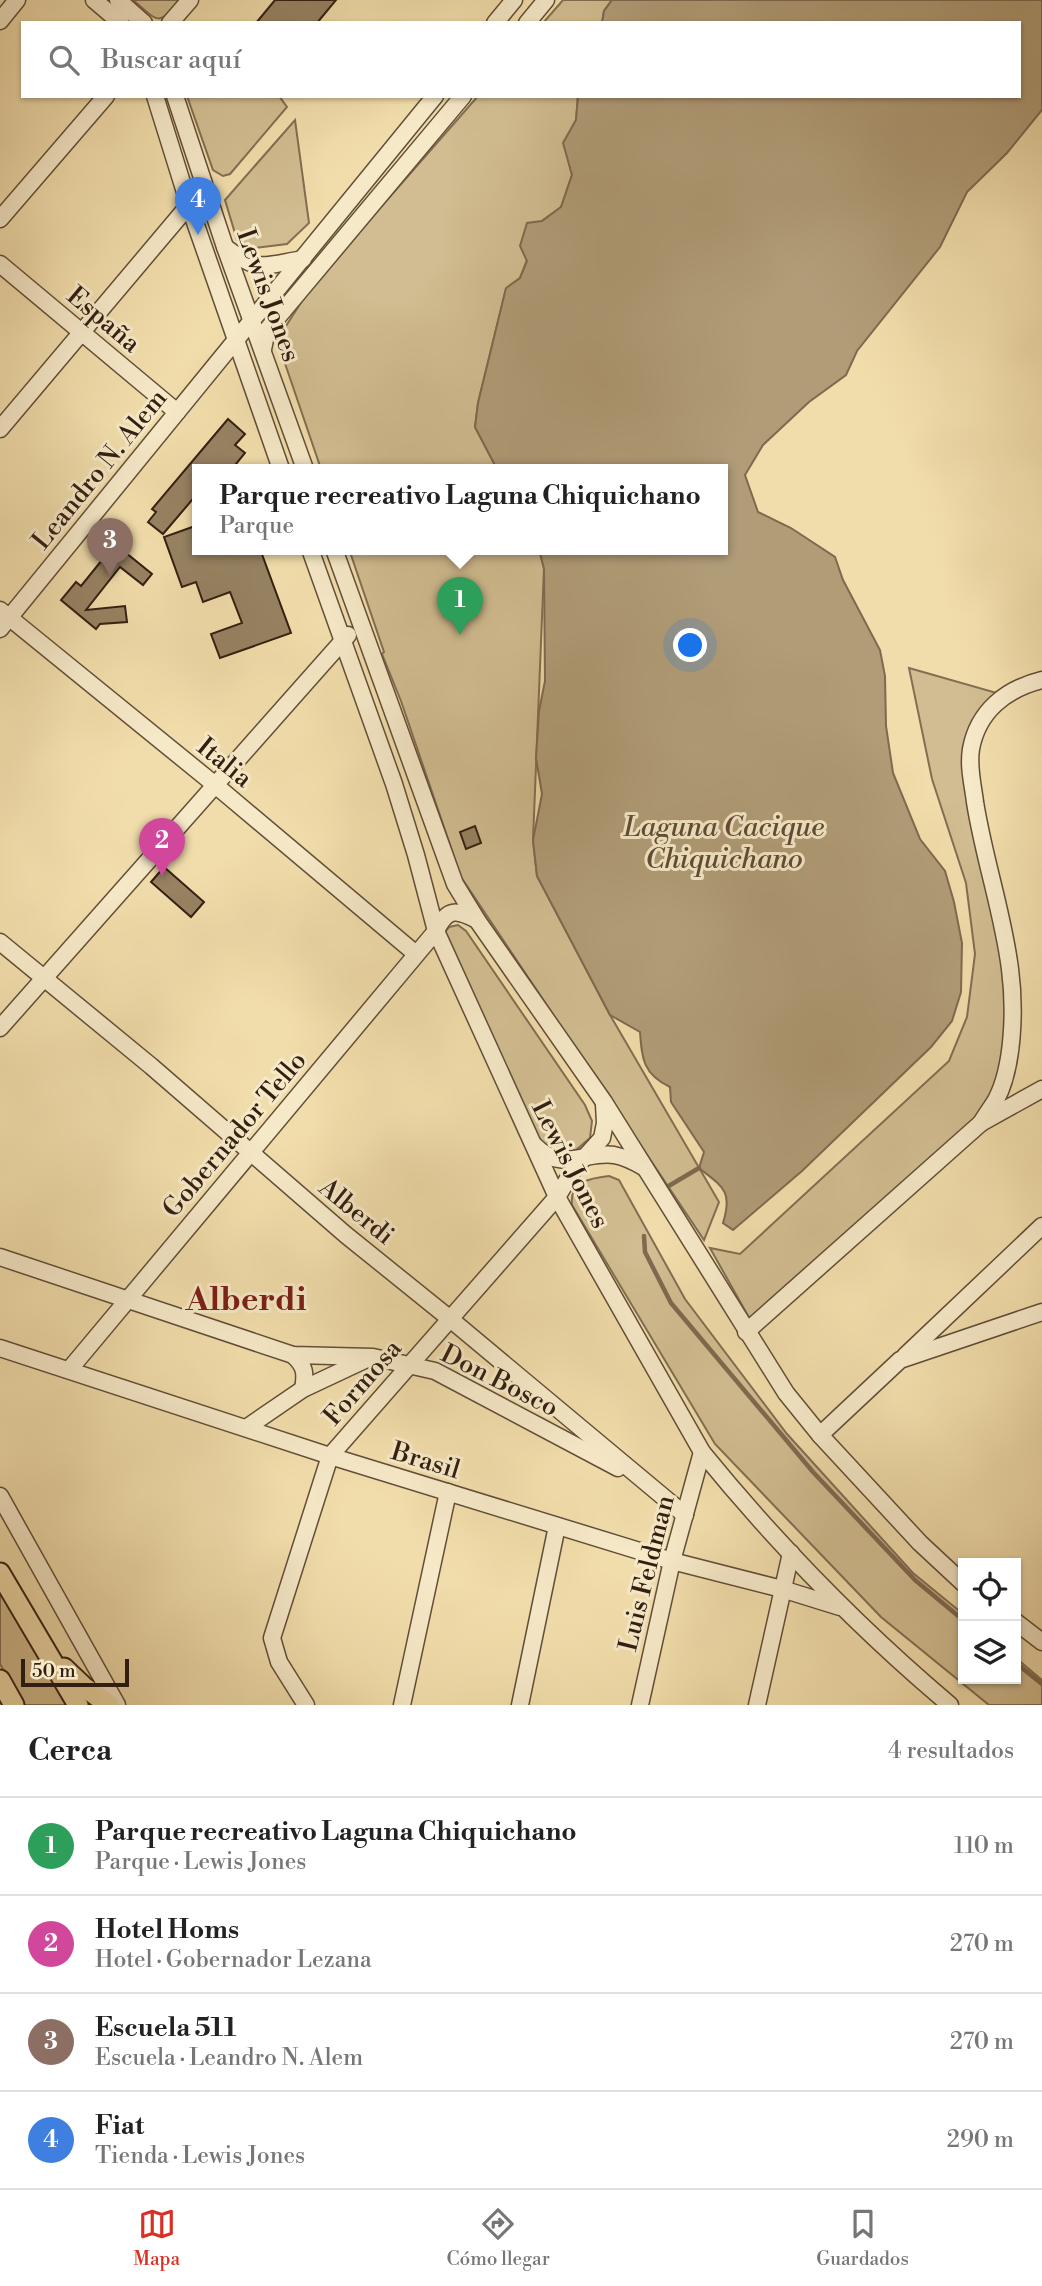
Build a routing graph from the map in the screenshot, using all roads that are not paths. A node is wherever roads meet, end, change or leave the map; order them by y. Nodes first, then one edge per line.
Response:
1 (17, 0) edge
2 (94, 0) edge
3 (118, 0) edge
4 (190, 0) edge
5 (514, 0) edge
6 (546, 0) edge
7 (0, 21) edge
8 (119, 21) edge
9 (142, 21) edge
10 (172, 21) edge
11 (497, 21) edge
12 (529, 21) edge
13 (104, 98) edge
14 (156, 98) edge
15 (176, 98) edge
16 (433, 98) edge
17 (461, 98) edge
18 (189, 205) junction
19 (0, 219) edge
20 (225, 247) junction
21 (303, 258) junction
22 (0, 264) edge
23 (253, 320) junction
24 (82, 332) junction
25 (236, 340) junction
26 (262, 349) junction
27 (177, 412) junction
28 (0, 429) edge
29 (279, 464) edge
30 (303, 464) edge
31 (312, 555) edge
32 (336, 555) edge
33 (3, 619) edge
34 (360, 624) junction
35 (341, 640) junction
36 (1042, 680) edge
37 (214, 784) junction
38 (477, 920) junction
39 (436, 931) junction
40 (0, 942) edge
41 (416, 954) junction
42 (44, 979) junction
43 (0, 1028) edge
44 (1042, 1088) edge
45 (604, 1102) junction
46 (981, 1123) junction
47 (530, 1142) junction
48 (250, 1154) junction
49 (581, 1160) junction
50 (648, 1169) junction
51 (557, 1198) junction
52 (1042, 1226) edge
53 (0, 1257) edge
54 (126, 1300) junction
55 (1042, 1312) edge
56 (449, 1318) junction
57 (746, 1332) junction
58 (0, 1348) edge
59 (293, 1355) junction
60 (373, 1357) junction
61 (900, 1360) junction
62 (410, 1364) junction
63 (69, 1370) junction
64 (303, 1389) junction
65 (246, 1428) junction
66 (820, 1435) junction
67 (702, 1452) junction
68 (330, 1456) junction
69 (648, 1484) junction
70 (447, 1492) junction
71 (0, 1496) edge
72 (685, 1515) junction
73 (557, 1526) junction
74 (791, 1553) junction
75 (672, 1561) junction
76 (0, 1573) edge
77 (958, 1578) edge
78 (5, 1589) edge
79 (782, 1589) junction
80 (842, 1607) junction
81 (1021, 1626) edge
82 (1042, 1642) edge
83 (47, 1653) junction
84 (0, 1680) edge
85 (14, 1705) edge
86 (78, 1705) edge
87 (109, 1705) edge
88 (117, 1705) edge
89 (306, 1705) edge
90 (402, 1705) edge
91 (520, 1705) edge
92 (640, 1705) edge
93 (757, 1705) edge
94 (950, 1705) edge

1 - 7 street
2 - 8 street
3 - 9 street
4 - 10 street
5 - 11 street
6 - 12 street
13 - 19 street
14 - 18 street, Lewis Jones
15 - 20 street, Lewis Jones
16 - 21 street, Leandro N. Alem
17 - 26 street
18 - 24 street
18 - 25 street, Lewis Jones
20 - 21 street
20 - 23 street, Lewis Jones
21 - 23 street, Leandro N. Alem
22 - 24 street, España
23 - 25 street, Leandro N. Alem
23 - 26 street, Lewis Jones
24 - 27 street, España
24 - 28 street
25 - 27 street, Leandro N. Alem
25 - 29 street, Lewis Jones
26 - 30 street, Lewis Jones
27 - 33 street, Leandro N. Alem
31 - 35 street, Lewis Jones
32 - 34 street, Lewis Jones
33 - 37 street, Italia
34 - 35 street
34 - 38 street, Lewis Jones
35 - 37 street
35 - 39 street, Lewis Jones
36 - 46 street
37 - 41 street, Italia
37 - 42 street
38 - 39 street, Gobernador Tello
38 - 45 street, Lewis Jones
39 - 41 street, Gobernador Tello
39 - 47 street, Lewis Jones
40 - 42 street, Alberdi
41 - 48 street, Gobernador Tello
42 - 43 street
42 - 48 street, Alberdi
44 - 46 street
45 - 49 street, Formosa
45 - 50 street, Lewis Jones
46 - 57 street
47 - 49 street
47 - 51 street, Lewis Jones
48 - 54 street, Gobernador Tello
48 - 56 street, Alberdi
49 - 50 street
49 - 51 street, Formosa
50 - 57 street, Lewis Jones
51 - 56 street, Formosa
51 - 67 street, Lewis Jones
52 - 61 street
53 - 54 street, Don Bosco
54 - 59 street, Don Bosco
54 - 63 street, Gobernador Tello
55 - 61 street
56 - 62 street, Formosa
56 - 69 street, Alberdi
57 - 66 street, Lewis Jones
58 - 63 street, Brasil
59 - 60 street, Don Bosco
59 - 64 street
60 - 62 street, Don Bosco
60 - 64 street
61 - 66 street
62 - 68 street, Formosa
62 - 69 street, Don Bosco
63 - 65 street, Brasil
64 - 65 street
65 - 68 street, Brasil
66 - 77 street, Lewis Jones
67 - 72 street, Luis Feldman
67 - 74 street, Lewis Jones
68 - 70 street, Brasil
68 - 89 street, Formosa
69 - 72 street, Alberdi
70 - 73 street, Brasil
70 - 90 street
71 - 88 street
72 - 75 street, Luis Feldman
73 - 75 street, Brasil
73 - 91 street
74 - 79 street
74 - 80 street, Lewis Jones
75 - 79 street, Brasil
75 - 92 street, Luis Feldman
76 - 78 main road
78 - 83 main road
79 - 80 street, Brasil
79 - 93 street
80 - 94 street, Lewis Jones
81 - 82 street
83 - 86 main road
83 - 87 main road
84 - 85 main road

